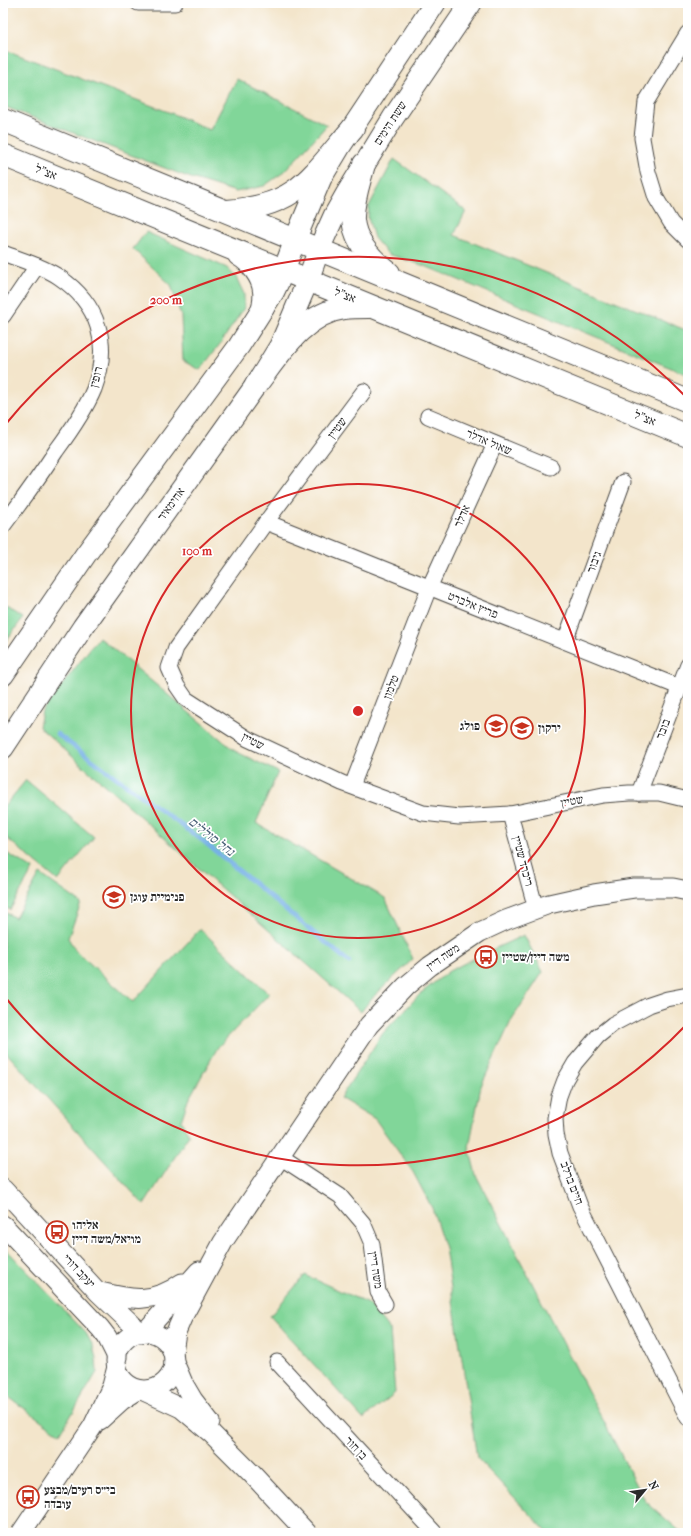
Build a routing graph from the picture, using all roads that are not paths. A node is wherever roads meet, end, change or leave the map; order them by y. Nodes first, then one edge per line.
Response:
1 (138, 3) edge
2 (175, 3) edge
3 (435, 3) edge
4 (471, 3) edge
5 (688, 33) edge
6 (3, 120) edge
7 (353, 128) junction
8 (3, 155) edge
9 (364, 164) junction
10 (225, 211) junction
11 (295, 240) junction
12 (688, 240) edge
13 (226, 246) junction
14 (319, 249) junction
15 (3, 253) edge
16 (37, 266) junction
17 (284, 270) junction
18 (308, 280) junction
19 (400, 283) junction
20 (372, 306) junction
21 (264, 308) junction
22 (3, 316) edge
23 (256, 385) junction
24 (364, 391) dead end
25 (688, 401) edge
26 (428, 416) dead end
27 (688, 436) edge
28 (494, 444) junction
29 (551, 468) dead end
30 (623, 482) dead end
31 (266, 522) junction
32 (3, 526) edge
33 (430, 588) junction
34 (565, 641) junction
35 (688, 665) edge
36 (3, 675) edge
37 (679, 687) junction
38 (3, 748) edge
39 (352, 786) junction
40 (639, 794) junction
41 (688, 800) edge
42 (510, 814) junction
43 (688, 891) edge
44 (536, 908) junction
45 (688, 995) edge
46 (280, 1157) junction
47 (3, 1189) edge
48 (3, 1225) edge
49 (223, 1242) junction
50 (203, 1267) junction
51 (98, 1292) junction
52 (385, 1304) dead end
53 (143, 1332) junction
54 (174, 1357) junction
55 (117, 1362) junction
56 (278, 1362) dead end
57 (141, 1390) junction
58 (688, 1418) edge
59 (93, 1426) junction
60 (252, 1474) junction
61 (21, 1533) edge
62 (308, 1533) edge
63 (435, 1533) edge

1 - 2 street
3 - 7 main road
4 - 9 main road, ששת הימים
5 - 12 street
6 - 10 main road
7 - 10 main road
7 - 11 main road
8 - 13 main road, אצ"ל
9 - 14 main road, ששת הימים
9 - 19 main road
10 - 11 main road
11 - 14 main road
11 - 17 main road
13 - 17 main road, אצ"ל
13 - 21 main road
14 - 18 main road, אחימאיר
14 - 19 main road
15 - 16 street, רופין
16 - 22 street
16 - 32 street, רופין
17 - 18 main road, אצ"ל
17 - 21 main road
18 - 20 main road, אצ"ל
18 - 23 main road, אחימאיר
19 - 25 main road
20 - 23 main road
20 - 27 main road, אצ"ל
21 - 36 main road
23 - 38 main road, אחימאיר
24 - 31 street, שטיין
26 - 28 street, שאול אדלר
28 - 29 street, שאול אדלר
28 - 33 street, אדלר
30 - 34 street, גיבור
31 - 33 street, פריץ אלברט
31 - 39 street, שטיין
33 - 34 street, פריץ אלברט
33 - 39 street, טלמון
34 - 37 street, פריץ אלברט
35 - 37 street, בובר
37 - 40 street, בובר
39 - 42 street, שטיין
40 - 41 street, שטיין
40 - 42 street, שטיין
42 - 44 street, ריכרד שטיין
43 - 44 street, משה דיין
44 - 46 street, משה דיין
45 - 58 street, חיים ברלב
46 - 49 street, משה דיין
46 - 52 street, משה דיין
47 - 51 street, יעקב דורי
48 - 55 street, יעקב דורי
49 - 50 street, משה דיין
49 - 54 street, משה דיין
50 - 51 street
50 - 53 street, משה דיין
51 - 53 street, יעקב דורי
53 - 54 street
53 - 55 street
54 - 57 street
54 - 60 street
55 - 57 street
55 - 59 street
56 - 63 street, בן חור
57 - 59 street
57 - 60 street
59 - 61 street
60 - 62 street

